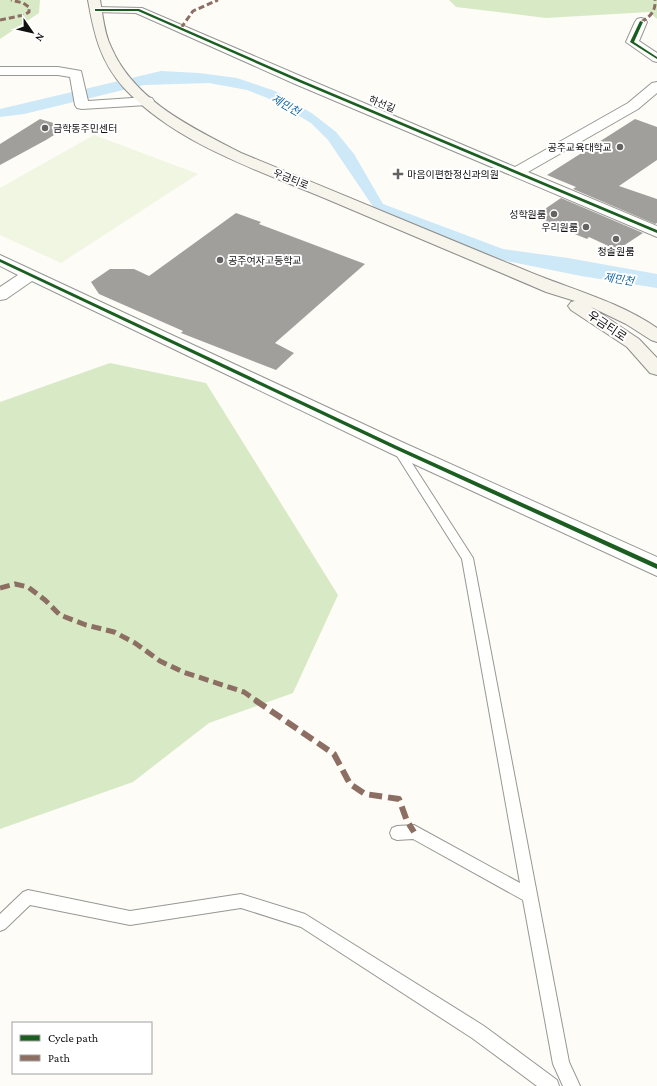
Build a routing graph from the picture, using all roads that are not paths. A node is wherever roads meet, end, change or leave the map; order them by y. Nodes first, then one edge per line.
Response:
1 (95, 5) edge
2 (641, 22) dead end
3 (657, 58) edge
4 (0, 71) edge
5 (657, 86) edge
6 (147, 101) junction
7 (517, 172) junction
8 (657, 232) edge
9 (0, 260) edge
10 (30, 275) junction
11 (552, 288) junction
12 (0, 295) edge
13 (657, 336) edge
14 (657, 369) edge
15 (397, 448) junction
16 (657, 567) edge
17 (397, 833) dead end
18 (530, 896) junction
19 (0, 924) edge
20 (551, 1086) edge
21 (572, 1086) edge

1 - 6 main road, 우금티로
1 - 7 street, 하선길
2 - 3 street
4 - 6 street
5 - 7 street
6 - 11 main road, 우금티로
7 - 8 street, 하선길
9 - 10 street
10 - 12 street
10 - 15 street
11 - 13 main road, 우금티로
11 - 14 main road, 우금티로
15 - 16 street
15 - 18 lane
17 - 18 lane
18 - 21 lane
19 - 20 lane

